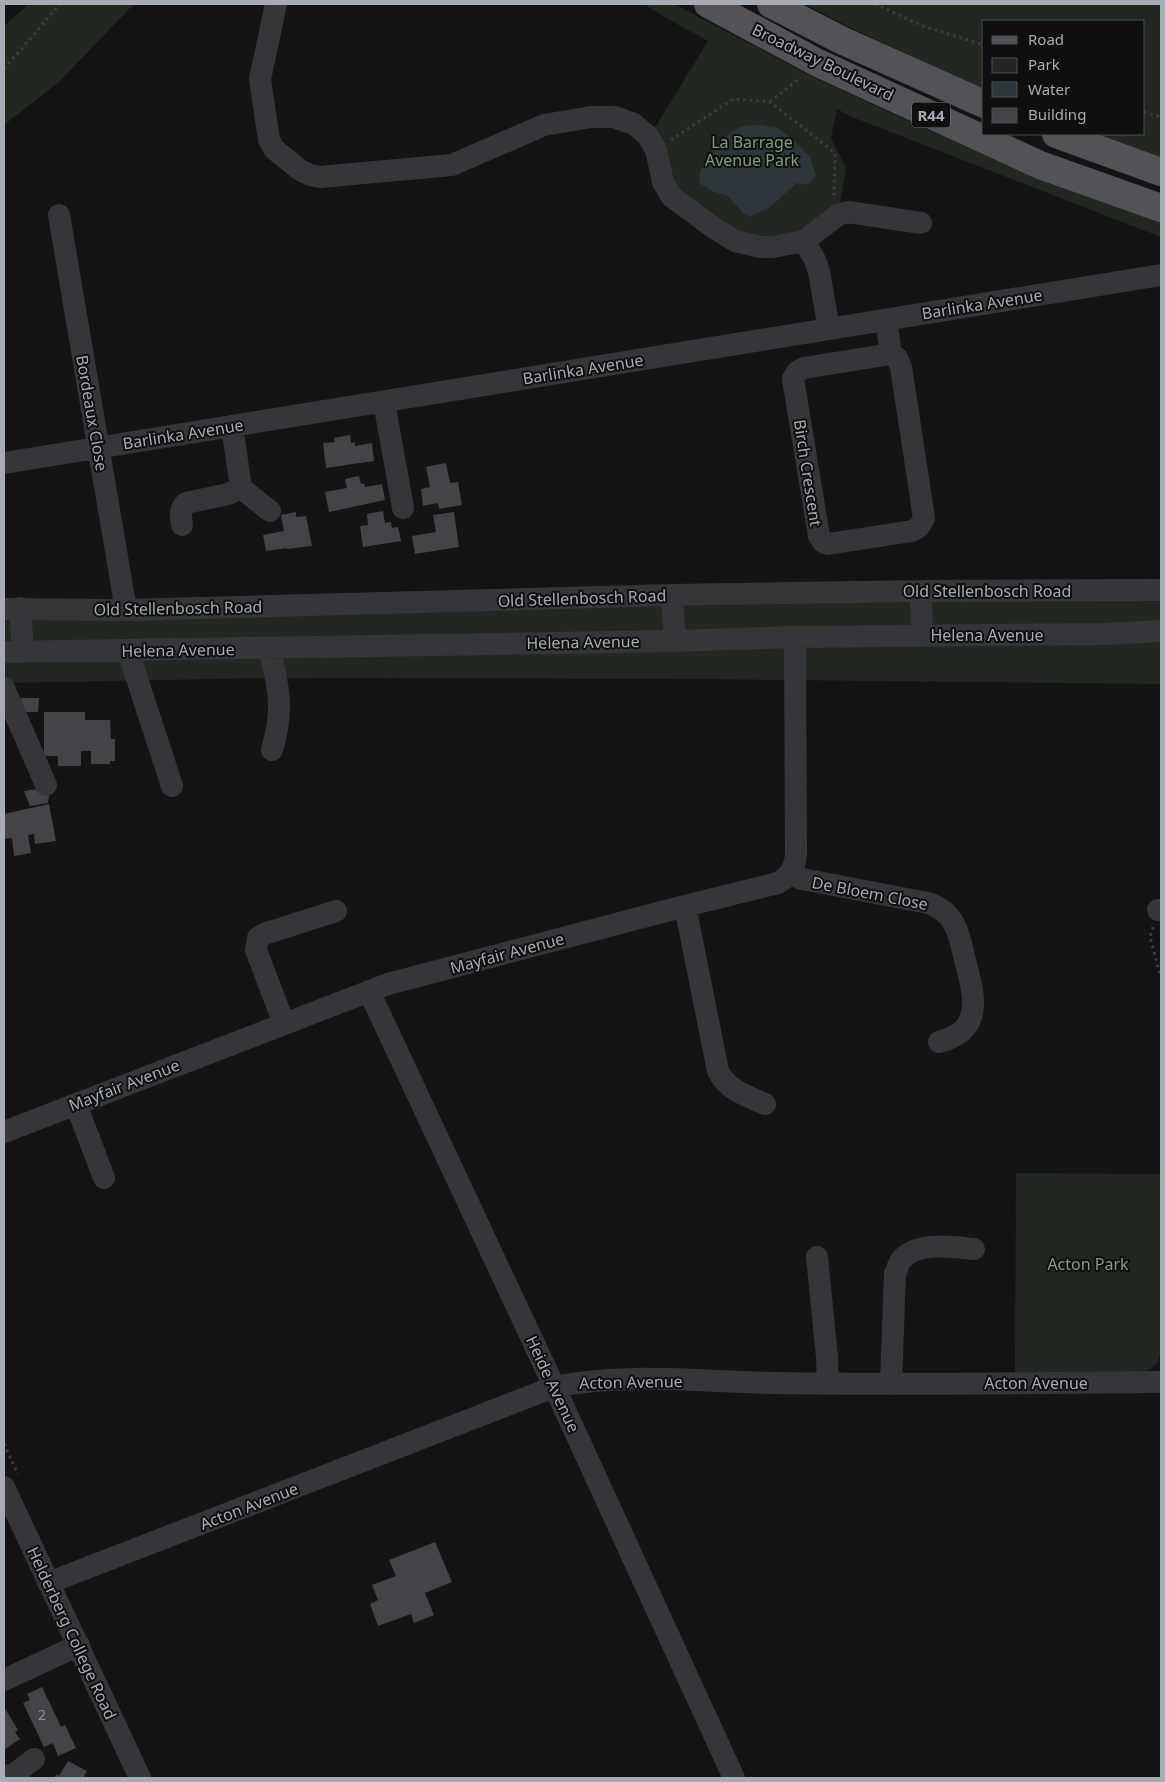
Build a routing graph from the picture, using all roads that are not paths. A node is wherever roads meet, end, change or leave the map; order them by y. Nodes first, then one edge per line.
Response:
1 (276, 4) edge
2 (708, 4) edge
3 (771, 4) edge
4 (982, 103) edge
5 (1059, 135) edge
6 (1161, 172) edge
7 (1161, 208) edge
8 (59, 215) dead end
9 (920, 223) dead end
10 (804, 241) junction
11 (1161, 275) edge
12 (886, 320) junction
13 (829, 329) junction
14 (891, 354) junction
15 (384, 402) junction
16 (232, 426) junction
17 (98, 448) junction
18 (4, 463) edge
19 (241, 488) junction
20 (403, 508) dead end
21 (270, 511) dead end
22 (182, 525) dead end
23 (1161, 590) edge
24 (921, 591) junction
25 (672, 595) junction
26 (12, 609) edge
27 (126, 610) junction
28 (1161, 631) edge
29 (922, 635) junction
30 (795, 636) junction
31 (675, 641) junction
32 (269, 648) junction
33 (128, 651) junction
34 (13, 652) edge
35 (4, 688) edge
36 (272, 750) dead end
37 (46, 785) dead end
38 (172, 786) dead end
39 (790, 874) junction
40 (686, 906) junction
41 (336, 911) dead end
42 (369, 991) junction
43 (284, 1024) junction
44 (939, 1042) dead end
45 (76, 1104) junction
46 (765, 1104) dead end
47 (4, 1132) edge
48 (104, 1178) dead end
49 (974, 1249) dead end
50 (817, 1257) dead end
51 (1161, 1382) edge
52 (828, 1383) junction
53 (891, 1384) junction
54 (554, 1387) junction
55 (4, 1488) edge
56 (48, 1583) junction
57 (79, 1646) junction
58 (4, 1680) edge
59 (34, 1759) dead end
60 (4, 1776) edge
61 (140, 1778) edge
62 (734, 1778) edge

1 - 10 street
2 - 7 main road, Broadway Boulevard / R44
3 - 4 main road, Broadway Boulevard / R44
5 - 6 main road
8 - 17 street, Bordeaux Close
9 - 10 street
10 - 13 street
11 - 12 street, Barlinka Avenue
12 - 13 street, Barlinka Avenue
12 - 14 street, Birch Crescent
13 - 15 street, Barlinka Avenue
14 - 14 street, Birch Crescent
15 - 16 street, Barlinka Avenue
15 - 20 street
16 - 17 street, Barlinka Avenue
16 - 19 street
17 - 18 street, Barlinka Avenue
17 - 27 street, Bordeaux Close
19 - 21 street
19 - 22 street
23 - 24 street, Old Stellenbosch Road
24 - 25 street, Old Stellenbosch Road
24 - 29 street
25 - 27 street, Old Stellenbosch Road
25 - 31 street
26 - 27 street, Old Stellenbosch Road
26 - 34 street
28 - 29 street, Helena Avenue
29 - 30 street, Helena Avenue
30 - 31 street, Helena Avenue
30 - 39 street
31 - 32 street, Helena Avenue
32 - 33 street, Helena Avenue
32 - 36 street
33 - 34 street, Helena Avenue
33 - 38 street
35 - 37 street
39 - 40 street, Mayfair Avenue
39 - 44 street, De Bloem Close
40 - 42 street, Mayfair Avenue
40 - 46 street
41 - 43 street
42 - 43 street, Mayfair Avenue
42 - 54 street, Heide Avenue
43 - 45 street, Mayfair Avenue
45 - 47 street, Mayfair Avenue
45 - 48 street
49 - 53 street
50 - 52 street
51 - 53 street, Acton Avenue
52 - 53 street, Acton Avenue
52 - 54 street, Acton Avenue
54 - 56 street, Acton Avenue
54 - 62 street, Heide Avenue
55 - 56 street, Helderberg College Road
56 - 57 street, Helderberg College Road
57 - 58 street
57 - 61 street, Helderberg College Road
59 - 60 street

